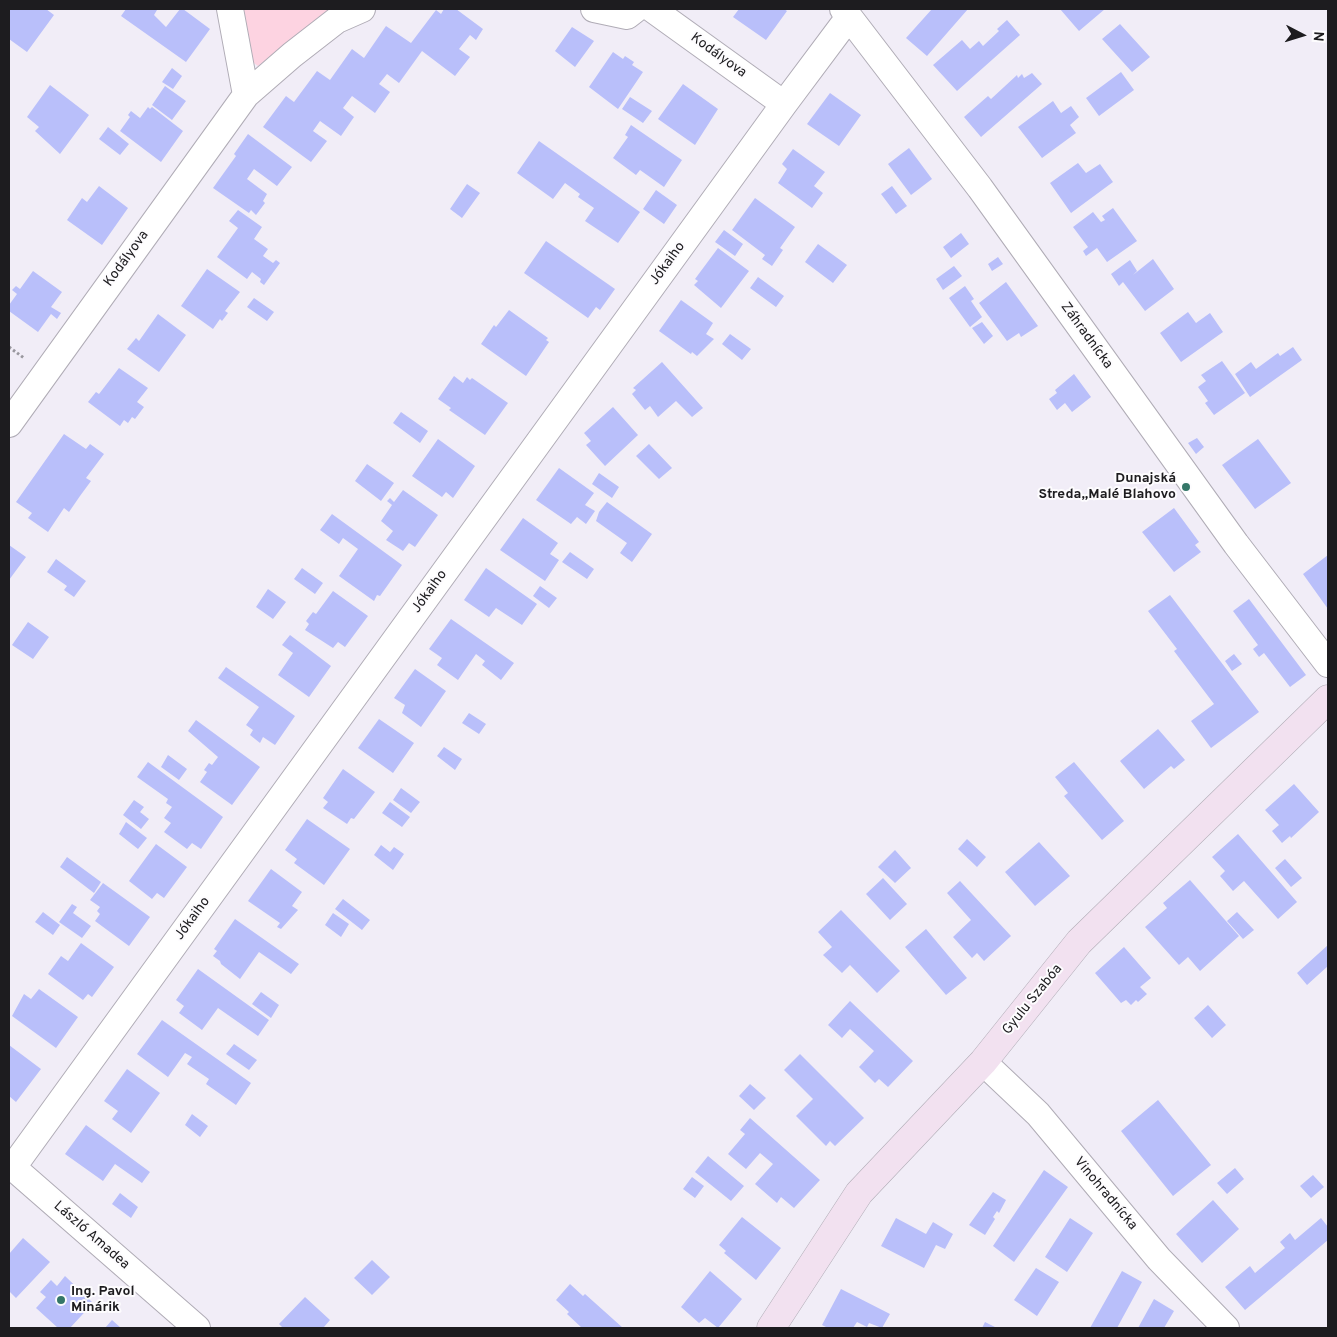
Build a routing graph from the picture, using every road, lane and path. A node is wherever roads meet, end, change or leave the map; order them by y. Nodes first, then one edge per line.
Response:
1 (230, 9) edge
2 (362, 9) edge
3 (594, 9) edge
4 (636, 9) edge
5 (652, 9) edge
6 (846, 13) edge
7 (246, 95) junction
8 (784, 104) junction
9 (9, 424) edge
10 (1328, 664) edge
11 (1328, 699) edge
12 (983, 1062) junction
13 (11, 1166) edge
14 (197, 1328) edge
15 (771, 1328) edge
16 (1226, 1328) edge

1 - 7 street
2 - 7 street, Kodályova
3 - 4 street
5 - 8 street, Kodályova
6 - 8 street, Jókaiho
6 - 10 street, Záhradnícka
7 - 9 street, Kodályova
8 - 13 street, Jókaiho
11 - 12 street, Gyulu Szabóa
12 - 15 street, Gyulu Szabóa
12 - 16 street, Vinohradnícka
13 - 14 street, László Amadea

